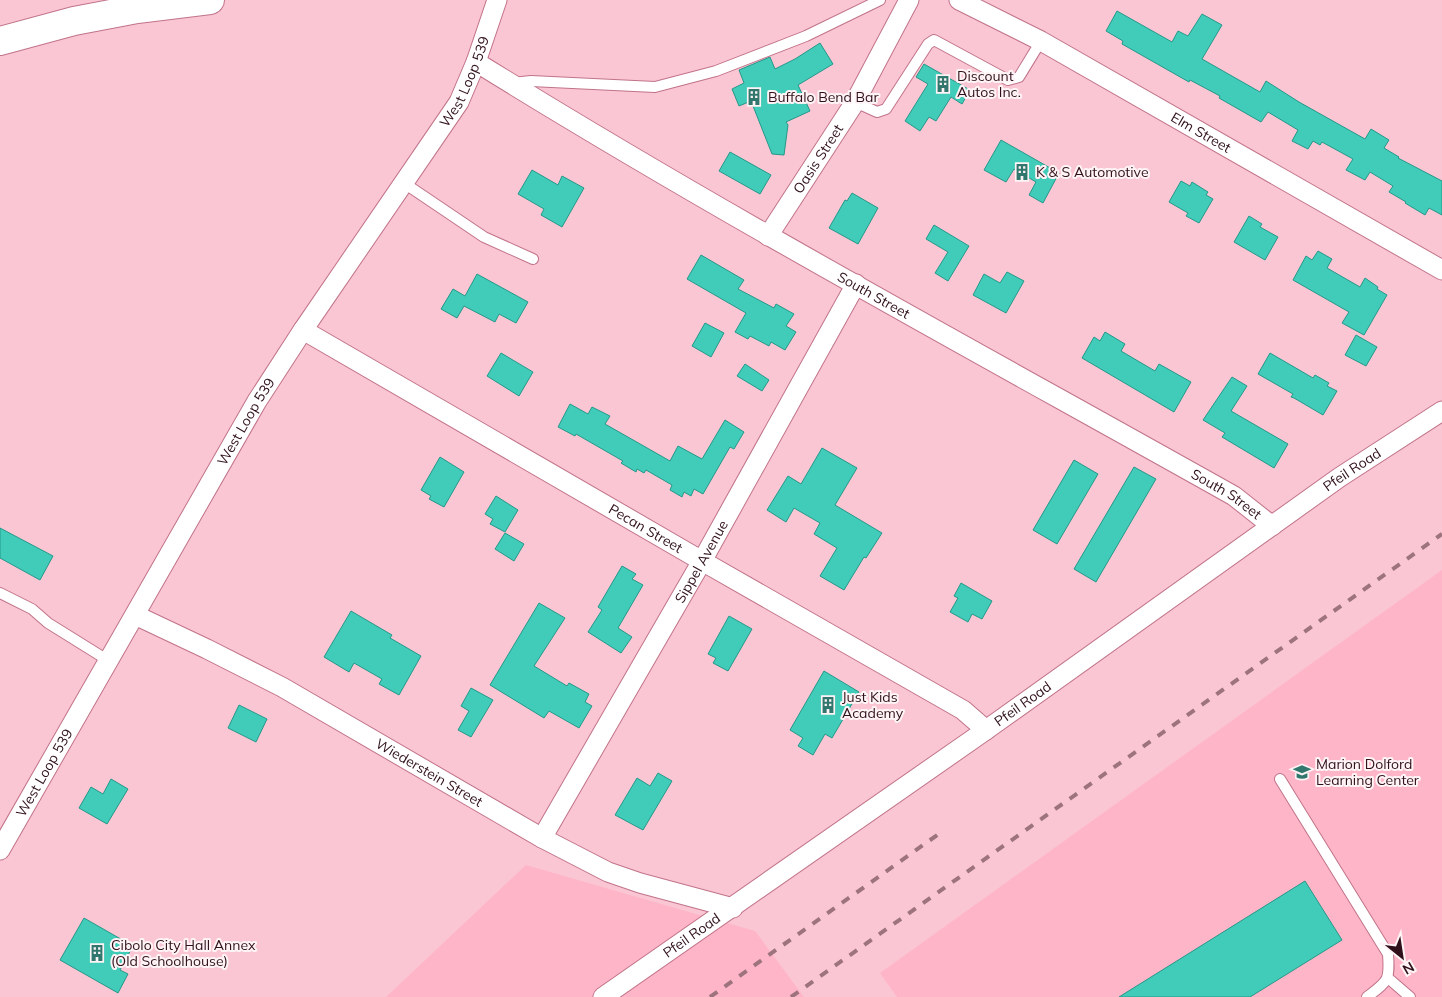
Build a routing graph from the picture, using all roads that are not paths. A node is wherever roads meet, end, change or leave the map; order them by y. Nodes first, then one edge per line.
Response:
1 (210, 0) edge
2 (497, 0) edge
3 (880, 0) edge
4 (909, 0) edge
5 (959, 0) edge
6 (0, 41) edge
7 (1041, 41) junction
8 (476, 62) junction
9 (511, 84) junction
10 (855, 102) junction
11 (404, 183) junction
12 (768, 236) junction
13 (533, 259) dead end
14 (1442, 270) edge
15 (856, 284) junction
16 (303, 330) junction
17 (1442, 410) edge
18 (1272, 526) junction
19 (702, 561) junction
20 (0, 593) edge
21 (135, 615) junction
22 (109, 661) junction
23 (986, 730) junction
24 (1280, 779) dead end
25 (542, 838) junction
26 (0, 850) edge
27 (733, 908) junction
28 (1388, 978) junction
29 (603, 997) edge
30 (1367, 997) edge
31 (1410, 997) edge

1 - 6 main road
2 - 8 street, West Loop 539
3 - 9 lane
4 - 10 street, Oasis Street
5 - 7 street, Elm Street
7 - 10 lane
7 - 14 street, Elm Street
8 - 9 street, South Street
8 - 11 street, West Loop 539
9 - 12 street, South Street
10 - 12 street, Oasis Street
11 - 13 lane
11 - 16 street, West Loop 539
12 - 15 street, South Street
15 - 18 street, South Street
15 - 19 street, Sippel Avenue
16 - 19 street, Pecan Street
16 - 21 street, West Loop 539
17 - 18 street, Pfeil Road
18 - 23 street, Pfeil Road
19 - 23 street, Pecan Street
19 - 25 street, Sippel Avenue
20 - 22 lane
21 - 22 street, West Loop 539
21 - 25 street, Wiederstein Street
22 - 26 street, West Loop 539
23 - 27 street, Pfeil Road
24 - 28 lane
25 - 27 street, Wiederstein Street
27 - 29 street, Pfeil Road
28 - 30 lane
28 - 31 lane

